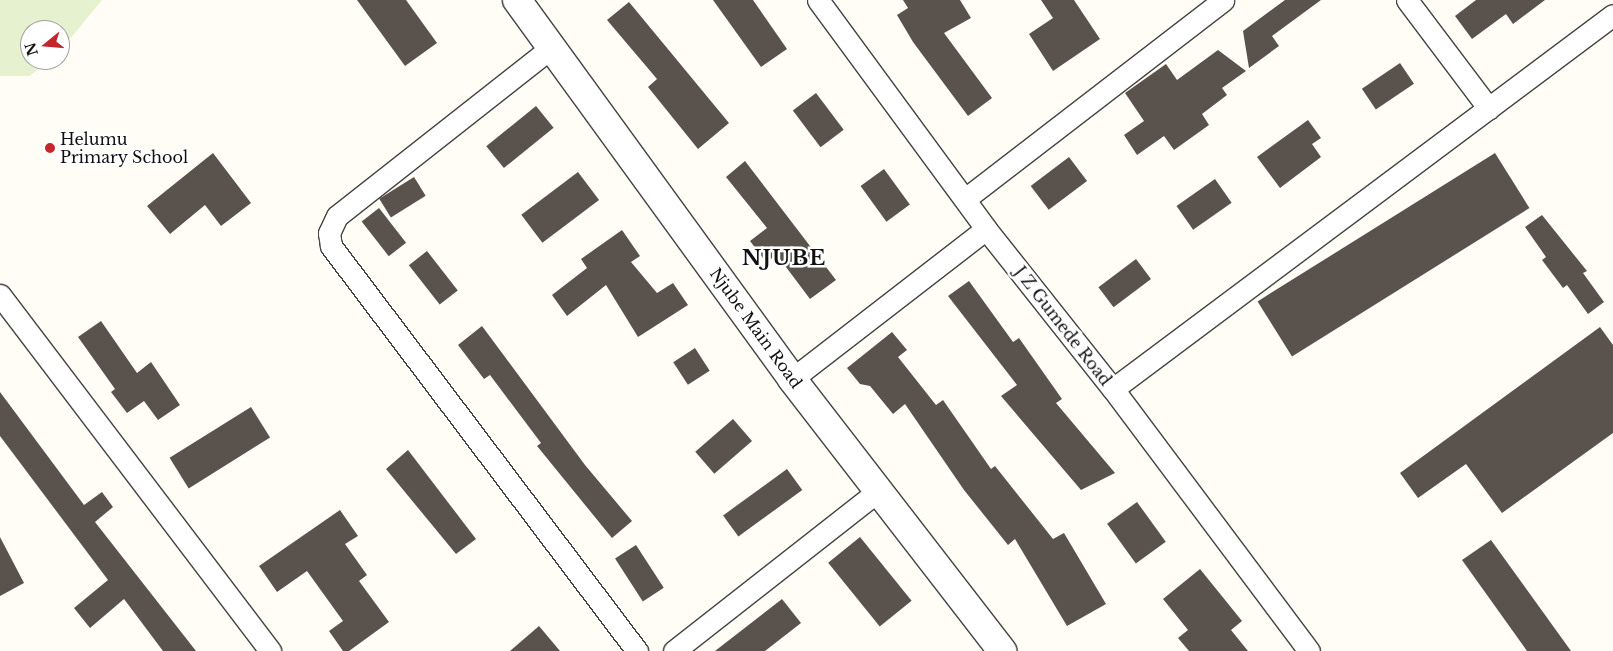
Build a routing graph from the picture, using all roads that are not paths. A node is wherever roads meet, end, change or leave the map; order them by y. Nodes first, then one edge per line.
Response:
1 (518, 0) edge
2 (818, 0) edge
3 (1223, 0) edge
4 (1407, 0) edge
5 (1613, 15) edge
6 (552, 48) junction
7 (1489, 109) junction
8 (965, 199) junction
9 (986, 229) junction
10 (0, 295) edge
11 (792, 379) junction
12 (1114, 389) junction
13 (879, 490) junction
14 (697, 645) edge
15 (270, 651) edge
16 (637, 651) edge
17 (674, 651) edge
18 (1002, 651) edge
19 (1309, 651) edge

1 - 6 street, Njube Main Road
2 - 8 street, J Z Gumede Road
3 - 8 street
4 - 7 street
5 - 7 street
6 - 11 street, Njube Main Road
6 - 16 street
7 - 12 street
8 - 9 street, J Z Gumede Road
9 - 11 street
9 - 12 street, J Z Gumede Road
10 - 15 street
11 - 13 street, Njube Main Road
12 - 19 street, J Z Gumede Road
13 - 14 street
13 - 18 street, Njube Main Road
14 - 17 street

